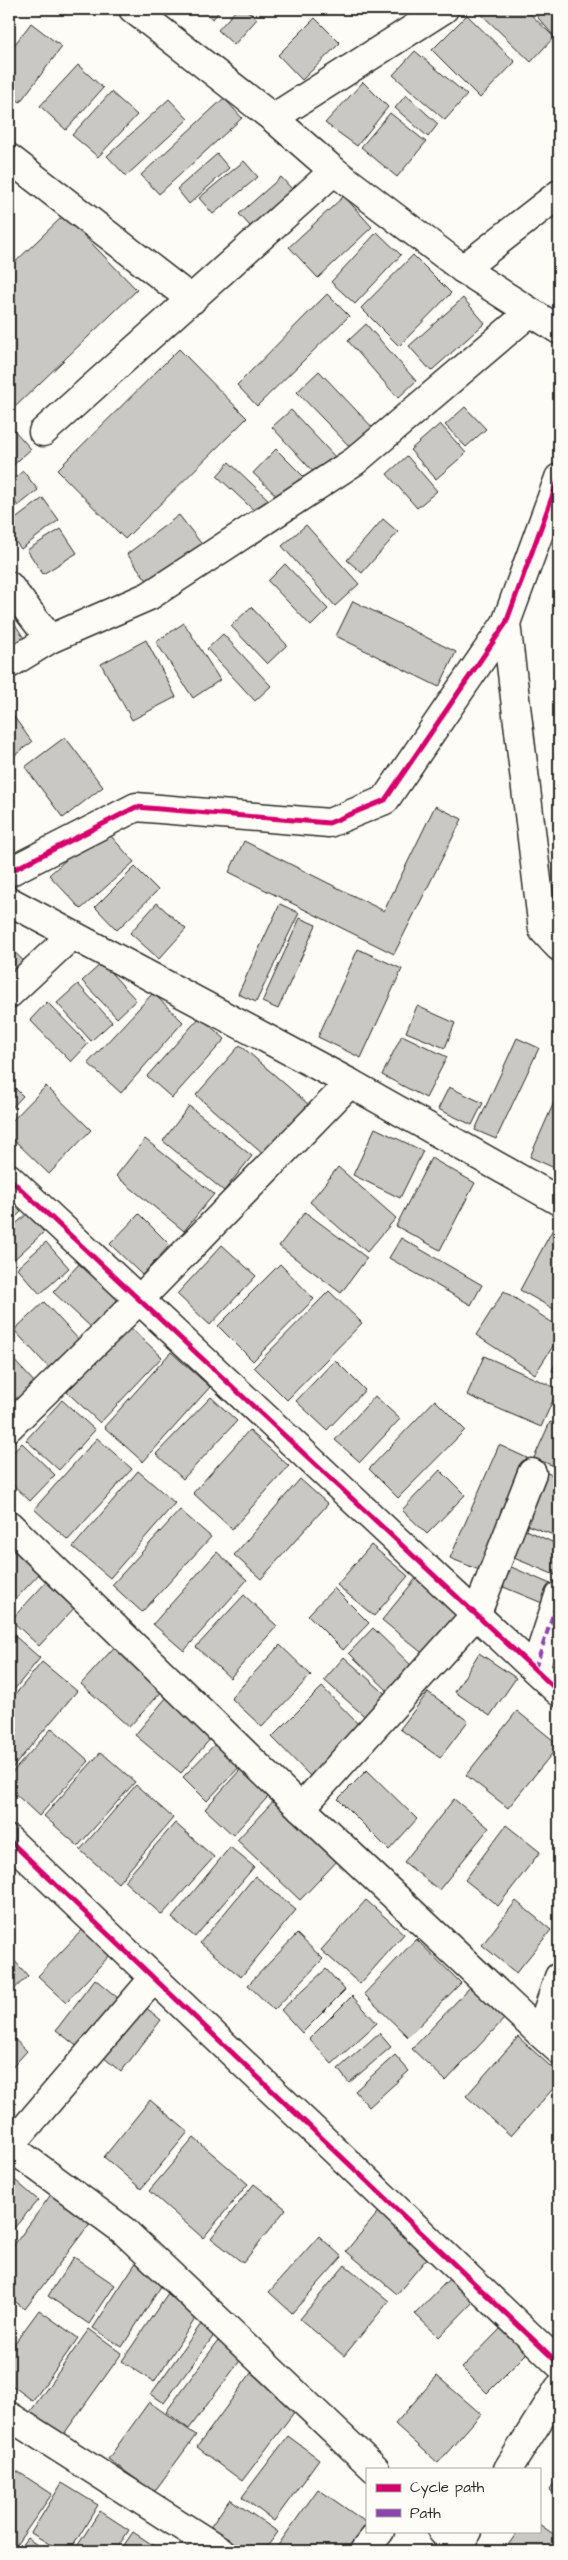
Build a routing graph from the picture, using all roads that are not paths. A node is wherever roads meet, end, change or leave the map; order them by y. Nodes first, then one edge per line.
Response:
1 (133, 9) edge
2 (444, 9) edge
3 (273, 118) junction
4 (9, 158) edge
5 (334, 171) junction
6 (559, 194) edge
7 (462, 269) junction
8 (192, 300) junction
9 (529, 313) junction
10 (559, 330) edge
11 (43, 432) dead end
12 (559, 478) edge
13 (9, 586) edge
14 (506, 623) junction
15 (50, 639) junction
16 (9, 664) edge
17 (9, 872) edge
18 (9, 901) edge
19 (71, 936) junction
20 (559, 947) edge
21 (9, 994) edge
22 (350, 1083) junction
23 (9, 1178) edge
24 (559, 1201) edge
25 (139, 1300) junction
26 (9, 1427) edge
27 (532, 1473) dead end
28 (9, 1525) edge
29 (559, 1596) edge
30 (477, 1612) junction
31 (535, 1669) junction
32 (559, 1692) edge
33 (301, 1808) junction
34 (9, 1840) edge
35 (559, 1977) edge
36 (153, 1979) junction
37 (550, 2041) edge
38 (9, 2146) edge
39 (559, 2364) edge
40 (559, 2388) edge
41 (9, 2416) edge
42 (374, 2468) edge
43 (509, 2468) edge
44 (379, 2532) edge
45 (220, 2551) edge
46 (364, 2551) edge

1 - 3 street
2 - 3 street
3 - 5 street
4 - 8 street
5 - 7 street
5 - 8 street
6 - 7 street
7 - 9 street
8 - 11 street
9 - 10 street
9 - 15 street
12 - 14 street
13 - 15 street
14 - 17 street
14 - 20 street
15 - 16 street
18 - 19 street
19 - 21 street
19 - 22 street
22 - 24 street
22 - 25 street
23 - 25 street
25 - 26 street
25 - 30 street
27 - 30 street
28 - 33 street
29 - 31 street
30 - 31 street
30 - 33 street
31 - 32 street
33 - 37 street
34 - 36 street
35 - 37 street
36 - 38 street
36 - 39 street
38 - 42 street
40 - 43 street
41 - 45 street
44 - 46 street

